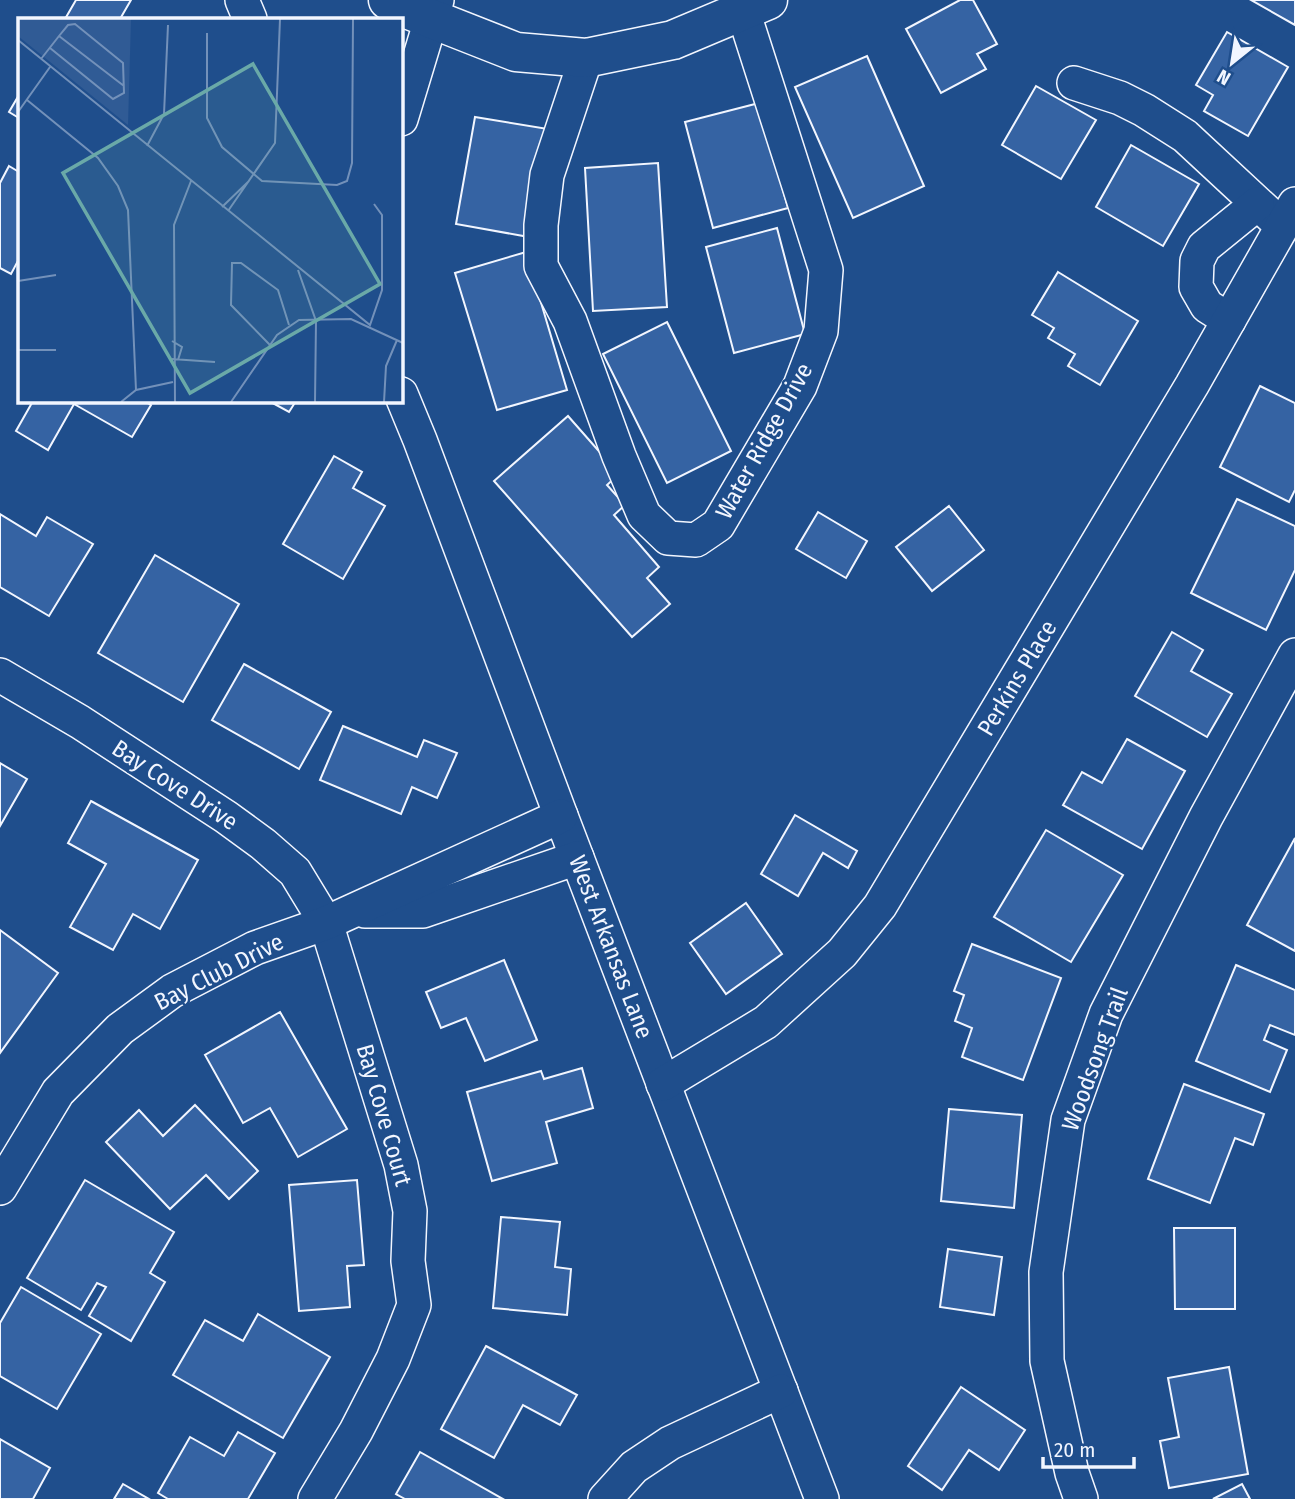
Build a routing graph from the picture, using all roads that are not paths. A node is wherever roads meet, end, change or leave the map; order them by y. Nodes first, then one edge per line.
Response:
1 (242, 0) edge
2 (388, 0) edge
3 (756, 5) edge
4 (434, 10) edge
5 (250, 18) edge
6 (586, 58) junction
7 (1074, 83) dead end
8 (402, 116) edge
9 (1257, 204) junction
10 (1289, 215) edge
11 (1229, 320) junction
12 (402, 396) edge
13 (1295, 655) edge
14 (0, 675) edge
15 (561, 816) junction
16 (577, 858) junction
17 (339, 917) junction
18 (663, 1084) junction
19 (0, 1188) edge
20 (781, 1391) junction
21 (316, 1499) edge
22 (605, 1499) edge
23 (822, 1499) edge
24 (1081, 1499) edge

1 - 5 street
2 - 4 main road
3 - 6 main road
3 - 6 street, Water Ridge Drive
4 - 6 main road
4 - 8 street
7 - 9 street
9 - 10 street
9 - 11 street
10 - 11 street, Perkins Place
11 - 18 street, Perkins Place
12 - 15 street, West Arkansas Lane
13 - 24 street, Woodsong Trail
14 - 17 street, Bay Cove Drive
15 - 16 street, West Arkansas Lane
15 - 17 street, Bay Club Drive
16 - 17 street, Bay Club Drive
16 - 18 street, West Arkansas Lane
17 - 19 street, Bay Club Drive
17 - 21 street, Bay Cove Court
18 - 20 street, West Arkansas Lane
20 - 22 street
20 - 23 street, West Arkansas Lane

